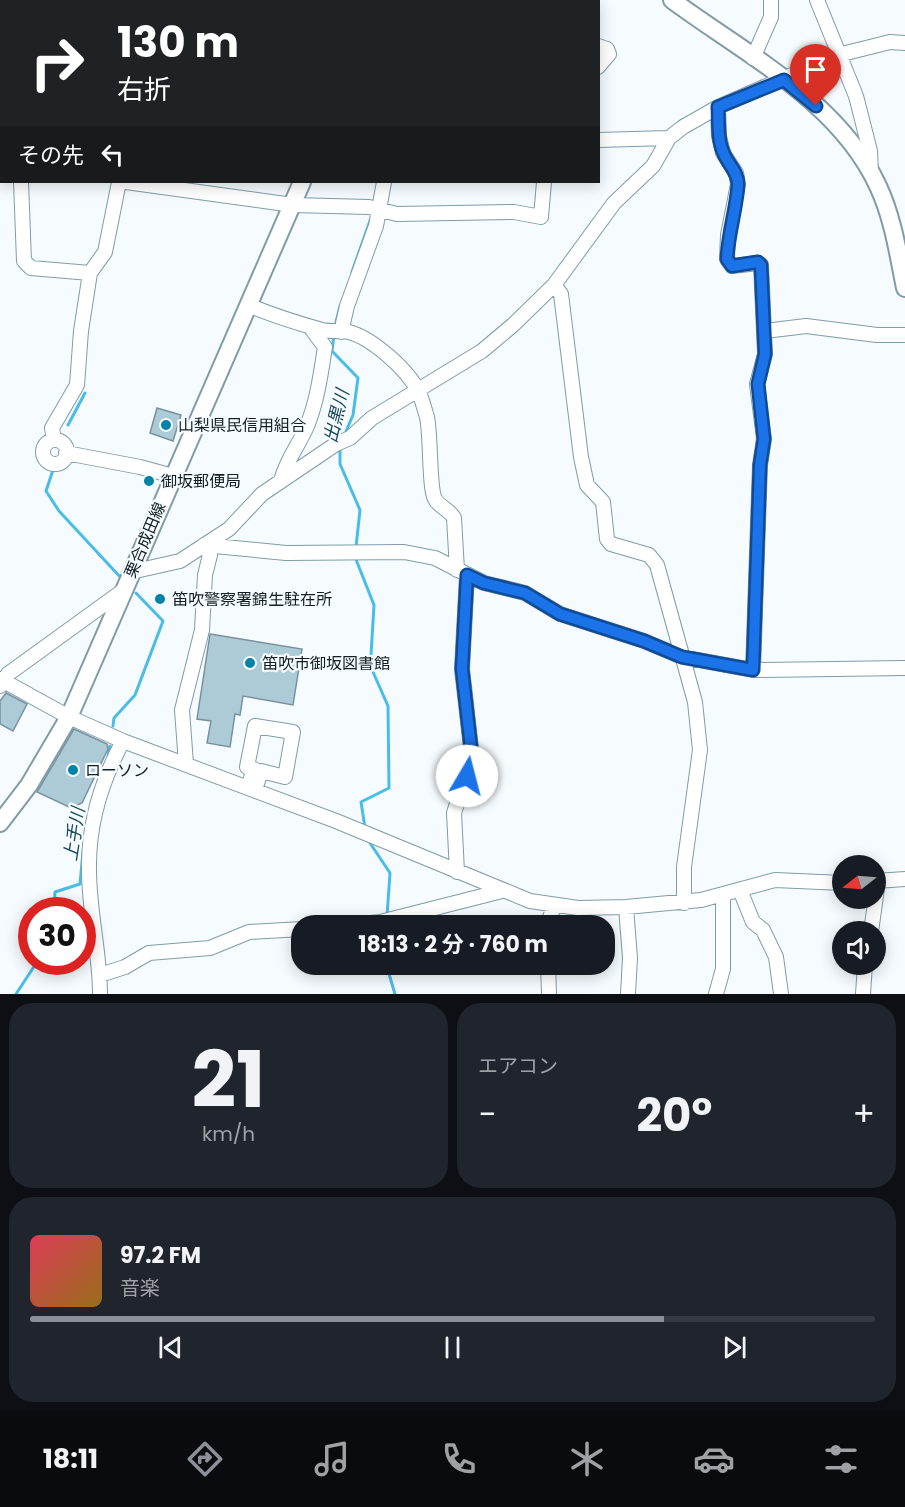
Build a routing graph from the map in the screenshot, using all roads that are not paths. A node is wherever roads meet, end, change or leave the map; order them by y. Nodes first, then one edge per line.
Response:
1 (672, 0) edge
2 (771, 0) edge
3 (817, 0) edge
4 (905, 43) edge
5 (600, 47) edge
6 (838, 55) junction
7 (753, 58) junction
8 (600, 65) edge
9 (784, 80) junction
10 (718, 107) junction
11 (669, 138) junction
12 (600, 140) edge
13 (872, 173) junction
14 (21, 183) edge
15 (119, 183) edge
16 (133, 183) edge
17 (302, 183) edge
18 (384, 183) edge
19 (544, 183) edge
20 (292, 205) junction
21 (374, 208) junction
22 (90, 273) junction
23 (554, 285) junction
24 (905, 288) edge
25 (248, 305) junction
26 (310, 327) junction
27 (765, 331) junction
28 (334, 332) junction
29 (905, 335) edge
30 (418, 390) junction
31 (54, 440) junction
32 (66, 453) junction
33 (173, 476) junction
34 (281, 481) junction
35 (204, 545) junction
36 (131, 572) junction
37 (462, 573) junction
38 (124, 590) junction
39 (682, 657) junction
40 (905, 668) edge
41 (753, 670) junction
42 (1, 682) edge
43 (69, 717) junction
44 (123, 741) junction
45 (186, 764) junction
46 (252, 789) junction
47 (0, 823) edge
48 (457, 872) junction
49 (905, 879) edge
50 (886, 880) edge
51 (832, 883) edge
52 (740, 890) junction
53 (502, 891) junction
54 (723, 894) junction
55 (684, 903) junction
56 (554, 906) junction
57 (626, 907) junction
58 (409, 915) edge
59 (551, 915) edge
60 (291, 930) edge
61 (100, 975) junction
62 (548, 975) edge
63 (864, 975) edge
64 (99, 994) edge
65 (549, 994) edge
66 (628, 994) edge
67 (716, 994) edge
68 (780, 994) edge
69 (863, 994) edge

1 - 7 main road
2 - 7 street
3 - 6 street
4 - 6 street
5 - 8 street
6 - 9 street
6 - 13 street
7 - 9 main road
9 - 10 street
9 - 13 main road
10 - 11 street
10 - 27 street
11 - 12 street
11 - 23 street
13 - 24 main road
14 - 22 street
15 - 22 street
16 - 20 street
17 - 20 main road, 栗合成田線
18 - 21 street
19 - 21 street
20 - 21 street
20 - 25 main road, 栗合成田線
21 - 28 street
22 - 31 street
23 - 30 street
23 - 39 street
25 - 26 street
25 - 33 main road, 栗合成田線
26 - 28 street
26 - 34 street
27 - 29 street
27 - 41 street
28 - 30 street
30 - 34 street
30 - 37 street
31 - 32 street
31 - 32 street
32 - 33 street
33 - 36 main road, 栗合成田線
34 - 35 street
35 - 36 street
35 - 37 street
35 - 45 street
36 - 38 main road, 栗合成田線
37 - 39 street
37 - 48 street
38 - 42 street
38 - 43 main road, 栗合成田線
39 - 41 street
39 - 55 street
40 - 41 street
42 - 43 street
43 - 44 street
43 - 47 main road, 栗合成田線
44 - 45 street
44 - 61 street
45 - 46 street
46 - 46 street
46 - 48 street
48 - 53 street
49 - 50 street
51 - 52 street
52 - 54 street
52 - 68 street
53 - 56 street
53 - 58 street
54 - 55 street
54 - 67 street
55 - 57 street
56 - 57 street
56 - 59 street
57 - 66 street
60 - 61 street
61 - 64 street
62 - 65 street
63 - 69 street

